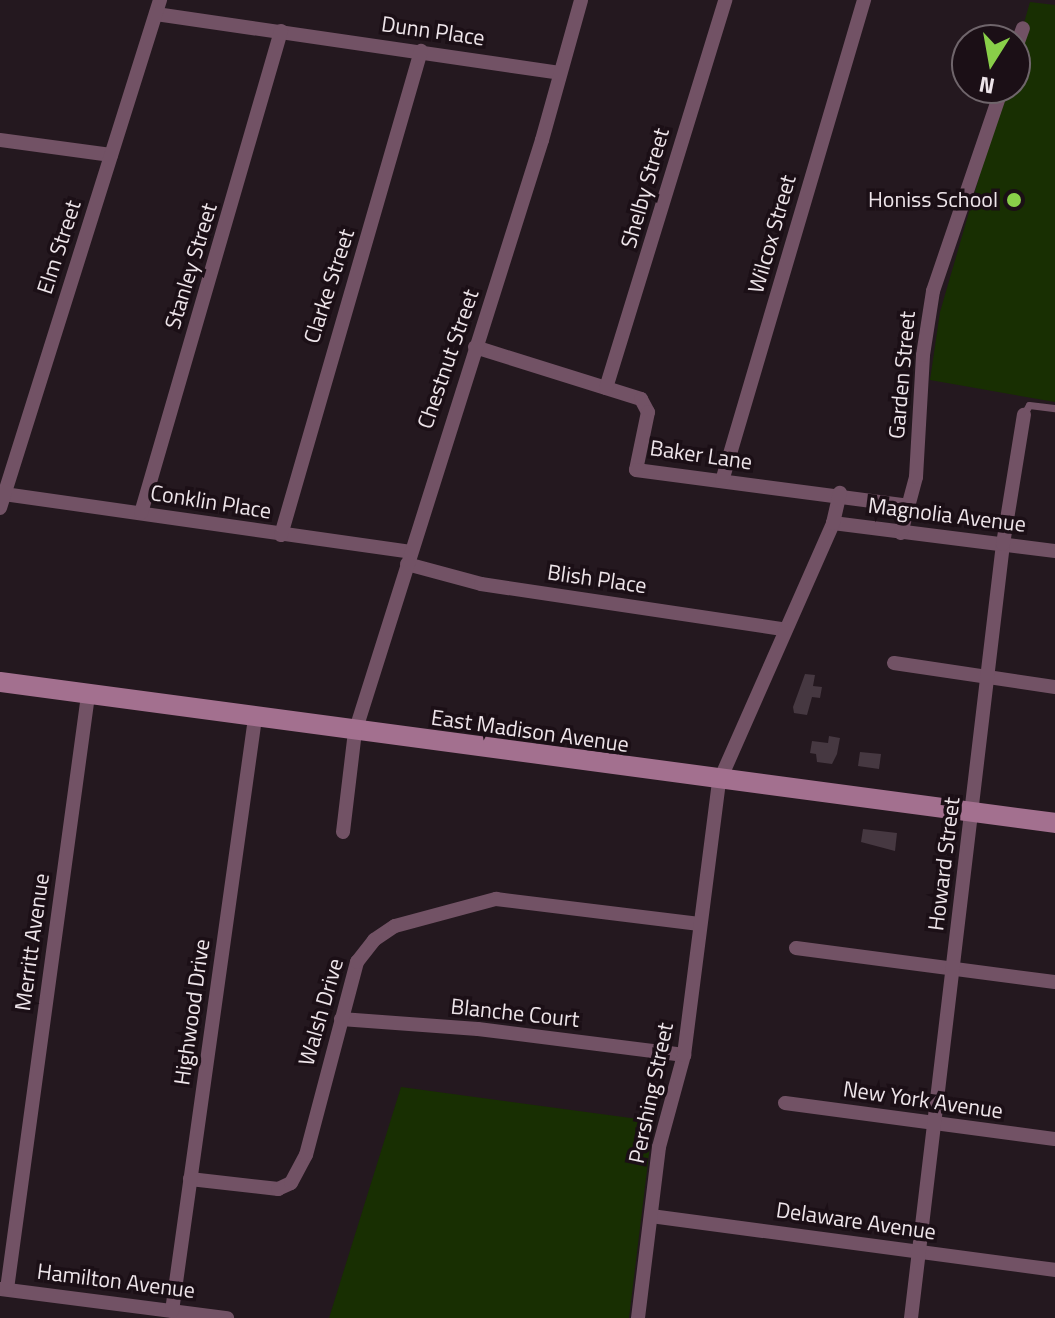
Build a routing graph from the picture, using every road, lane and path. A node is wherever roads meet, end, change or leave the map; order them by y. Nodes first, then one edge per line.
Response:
1 (581, 0) edge
2 (725, 0) edge
3 (864, 0) edge
4 (158, 7) edge
5 (281, 31) junction
6 (421, 51) junction
7 (560, 73) junction
8 (997, 104) edge
9 (0, 140) edge
10 (111, 155) junction
11 (475, 347) junction
12 (606, 388) junction
13 (1055, 408) edge
14 (1024, 415) joint
15 (0, 447) edge
16 (17, 450) junction
17 (722, 481) junction
18 (840, 493) junction
19 (2, 501) edge
20 (908, 506) junction
21 (141, 513) junction
22 (833, 523) junction
23 (901, 533) junction
24 (281, 535) junction
25 (1003, 544) junction
26 (1055, 551) edge
27 (409, 558) junction
28 (783, 629) junction
29 (894, 663) dead end
30 (989, 678) junction
31 (0, 682) edge
32 (1055, 687) edge
33 (88, 695) junction
34 (255, 718) junction
35 (355, 732) junction
36 (719, 782) junction
37 (972, 812) junction
38 (1055, 823) edge
39 (343, 832) dead end
40 (699, 924) junction
41 (796, 948) dead end
42 (954, 969) junction
43 (1055, 982) edge
44 (341, 1019) junction
45 (684, 1055) junction
46 (785, 1103) dead end
47 (932, 1124) junction
48 (1055, 1139) edge
49 (190, 1179) junction
50 (651, 1216) junction
51 (919, 1252) junction
52 (1055, 1270) edge
53 (3, 1289) edge
54 (113, 1311) edge
55 (172, 1311) junction
56 (227, 1318) edge
57 (638, 1318) edge
58 (911, 1318) edge

1 - 7 street, Chestnut Street
2 - 12 street, Shelby Street
3 - 17 street, Wilcox Street
4 - 5 street, Dunn Place
4 - 10 street, Elm Street
5 - 6 street, Dunn Place
5 - 21 street, Stanley Street
6 - 7 street, Dunn Place
6 - 24 street, Clarke Street
7 - 11 street, Chestnut Street
8 - 20 street, Garden Street
9 - 10 street
10 - 16 street, Elm Street
11 - 12 street, Baker Lane
11 - 27 street, Chestnut Street
12 - 17 street, Baker Lane
13 - 14 lane
14 - 25 street, Howard Street
15 - 16 street
16 - 19 street, Elm Street
17 - 18 street, Baker Lane
18 - 20 street, Baker Lane
18 - 22 street
19 - 21 street, Conklin Place
20 - 23 street, Garden Street
21 - 24 street, Conklin Place
22 - 23 street, Magnolia Avenue
22 - 28 street
23 - 25 street, Magnolia Avenue
24 - 27 street, Conklin Place
25 - 26 street, Magnolia Avenue
25 - 30 street, Howard Street
27 - 28 street, Blish Place
27 - 35 street, Chestnut Street
28 - 36 street
29 - 30 street
30 - 32 street
30 - 37 street, Howard Street
31 - 33 main road, East Madison Avenue
33 - 34 main road, East Madison Avenue
33 - 53 street, Merritt Avenue
34 - 35 main road, East Madison Avenue
34 - 49 street, Highwood Drive
35 - 36 main road, East Madison Avenue
35 - 39 street, Chestnut Street
36 - 37 main road, East Madison Avenue
36 - 40 street, Pershing Street
37 - 38 main road, East Madison Avenue
37 - 42 street, Howard Street
40 - 44 street, Walsh Drive
40 - 45 street, Pershing Street
41 - 42 street
42 - 43 street
42 - 47 street, Howard Street
44 - 45 street, Blanche Court
44 - 49 street, Walsh Drive
45 - 50 street, Pershing Street
46 - 47 street, New York Avenue
47 - 48 street, New York Avenue
47 - 51 street, Howard Street
49 - 55 street, Highwood Drive
50 - 51 street, Delaware Avenue
50 - 57 street, Pershing Street
51 - 52 street, Delaware Avenue
51 - 58 street, Howard Street
53 - 54 street, Hamilton Avenue
54 - 55 street, Hamilton Avenue
55 - 56 street, Hamilton Avenue

